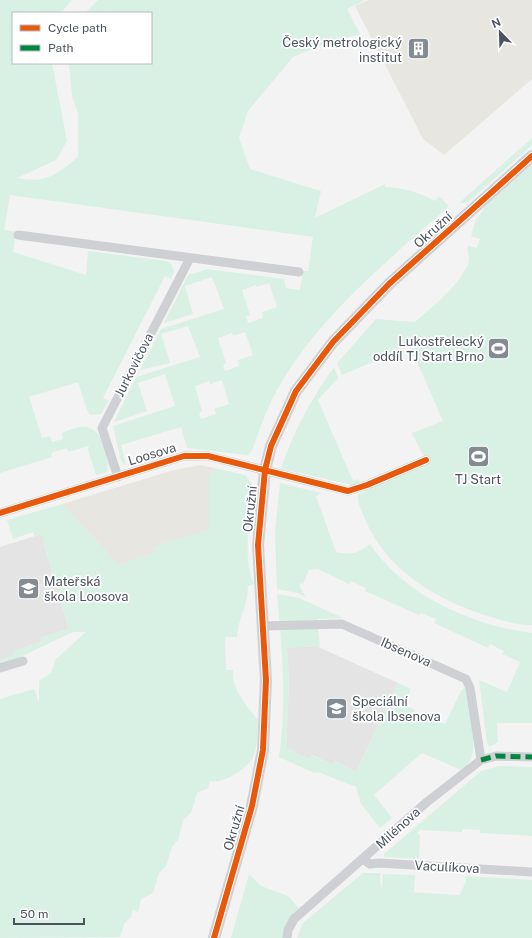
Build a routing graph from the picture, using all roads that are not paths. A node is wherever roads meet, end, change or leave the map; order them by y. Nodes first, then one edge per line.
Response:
1 (532, 156) edge
2 (18, 235) dead end
3 (190, 258) junction
4 (299, 272) dead end
5 (426, 460) dead end
6 (265, 470) junction
7 (118, 476) junction
8 (0, 513) edge
9 (264, 626) junction
10 (23, 661) dead end
11 (0, 668) edge
12 (532, 757) edge
13 (481, 760) junction
14 (363, 859) junction
15 (532, 872) edge
16 (214, 938) edge
17 (287, 938) edge

1 - 6 street, Okružní
2 - 3 street
3 - 4 street
3 - 7 street, Jurkovičova
5 - 6 street, Loosova
6 - 7 street, Loosova
6 - 9 street, Okružní
7 - 8 street, Loosova
9 - 13 street, Ibsenova
9 - 16 street, Okružní
10 - 11 street
12 - 13 street, Milénova
13 - 14 street, Milénova
14 - 15 street, Vaculíkova
14 - 17 street, Milénova

